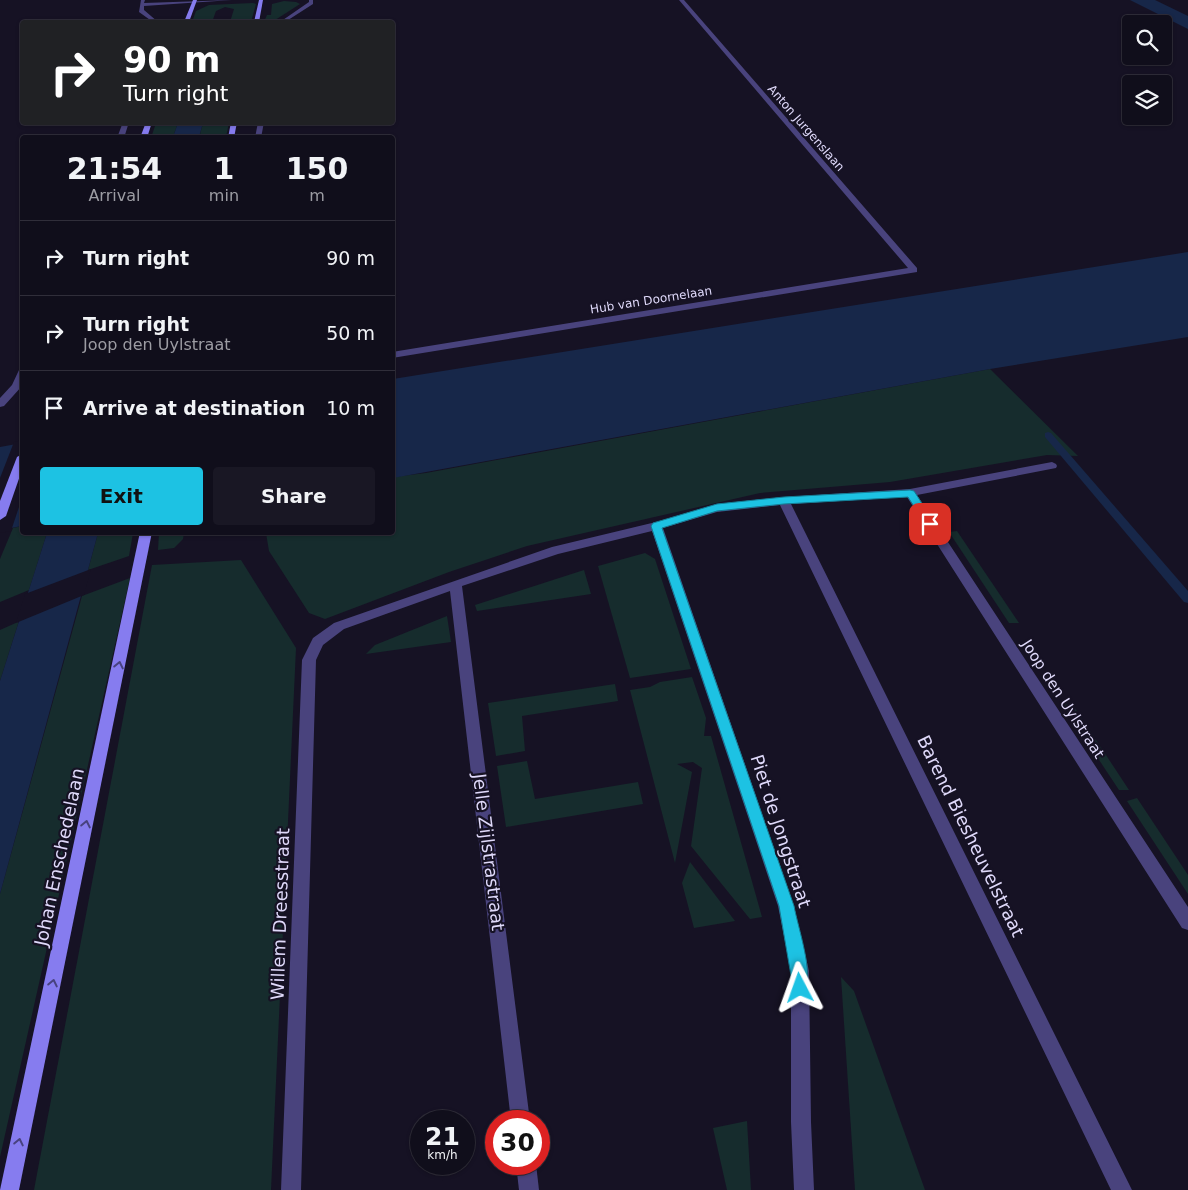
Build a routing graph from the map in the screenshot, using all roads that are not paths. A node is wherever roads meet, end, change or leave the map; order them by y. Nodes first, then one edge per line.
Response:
1 (230, 0) edge
2 (261, 0) edge
3 (311, 0) edge
4 (682, 0) edge
5 (195, 1) edge
6 (142, 2) edge
7 (153, 20) edge
8 (187, 20) edge
9 (256, 20) edge
10 (285, 20) edge
11 (914, 270) joint
12 (395, 355) edge
13 (20, 378) edge
14 (0, 404) edge
15 (20, 462) edge
16 (1052, 466) dead end
17 (910, 493) junction
18 (784, 500) junction
19 (0, 516) edge
20 (656, 526) junction
21 (145, 535) edge
22 (454, 584) junction
23 (1188, 922) edge
24 (520, 1110) edge
25 (527, 1175) edge
26 (9, 1190) edge
27 (291, 1190) edge
28 (529, 1190) edge
29 (804, 1190) edge
30 (1122, 1190) edge

1 - 5 street
2 - 9 street
3 - 10 street
4 - 11 street, Anton Jurgenslaan
5 - 6 street
5 - 8 street
6 - 7 street
11 - 12 street, Hub van Doornelaan
13 - 14 street
15 - 19 street
16 - 17 street
17 - 18 street
17 - 23 street, Joop den Uylstraat
18 - 20 street
18 - 30 street, Barend Biesheuvelstraat
20 - 22 street
20 - 29 street, Piet de Jongstraat
26 -> 21 street, Johan Enschedelaan
22 - 24 street, Jelle Zijlstrastraat
22 - 27 street, Willem Dreesstraat
25 - 28 street

